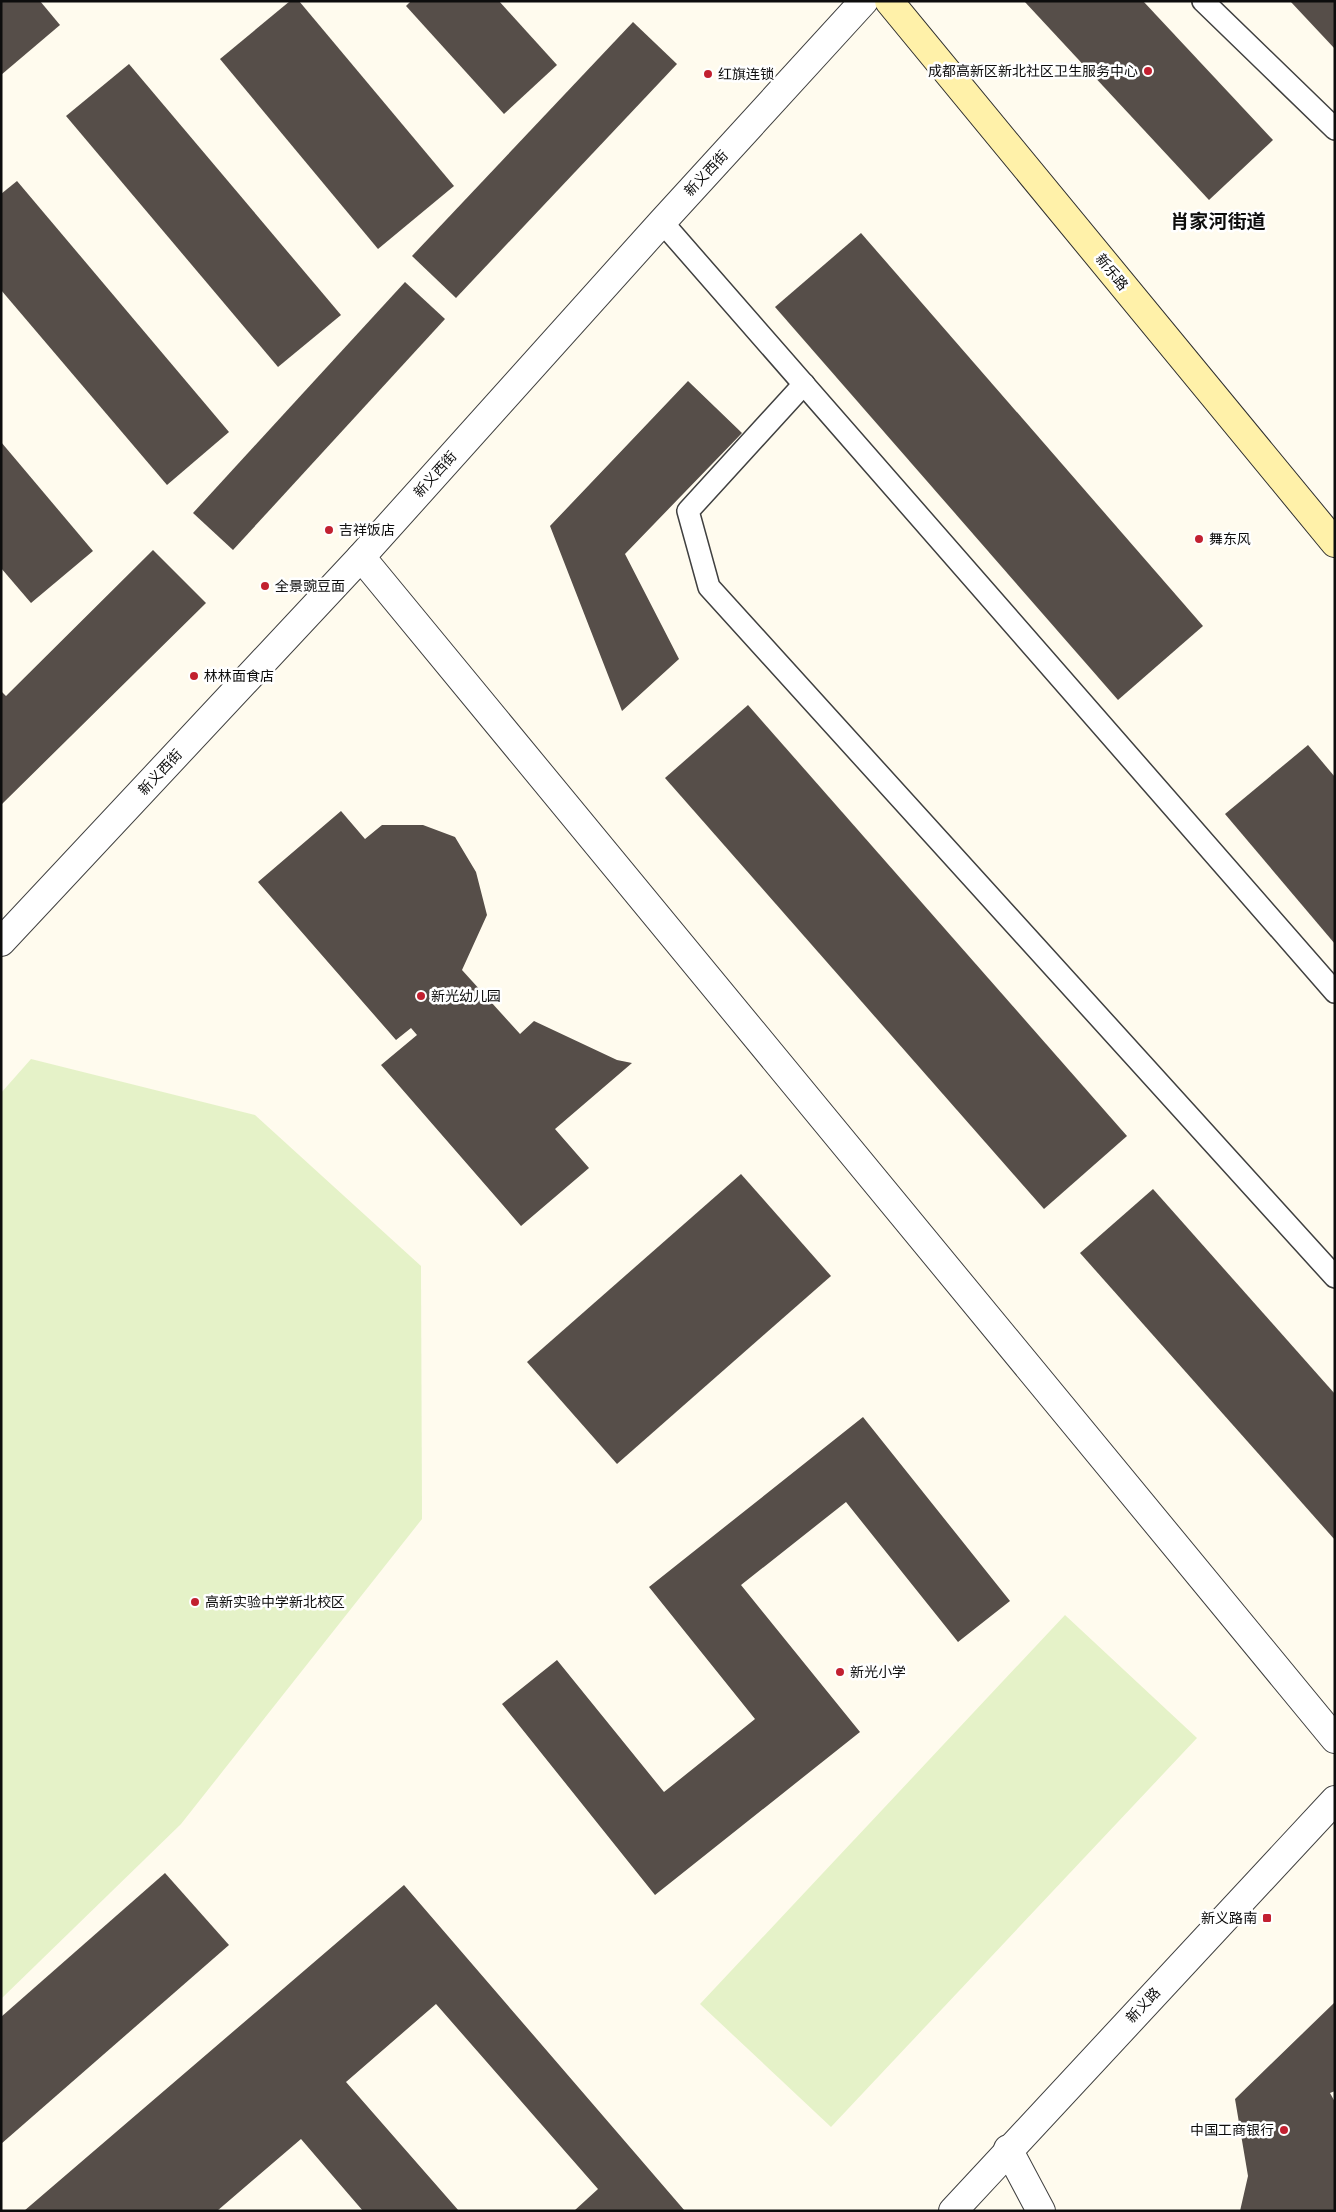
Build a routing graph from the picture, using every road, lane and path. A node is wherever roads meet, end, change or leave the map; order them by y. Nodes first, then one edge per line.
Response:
1 (864, 1) edge
2 (889, 1) edge
3 (1203, 1) edge
4 (1335, 129) edge
5 (662, 222) junction
6 (804, 384) junction
7 (1335, 542) edge
8 (361, 557) junction
9 (1, 942) edge
10 (1335, 992) edge
11 (1335, 1277) edge
12 (1335, 1739) edge
13 (1335, 1800) edge
14 (1008, 2149) junction
15 (953, 2211) edge
16 (1042, 2211) edge

1 - 5 street, 新义西街
2 - 7 street, 新乐路
3 - 4 lane
5 - 6 lane
5 - 8 street, 新义西街
6 - 10 lane
6 - 11 lane
8 - 9 street, 新义西街
8 - 12 street
13 - 14 street, 新义路
14 - 15 street, 新义路
14 - 16 street

